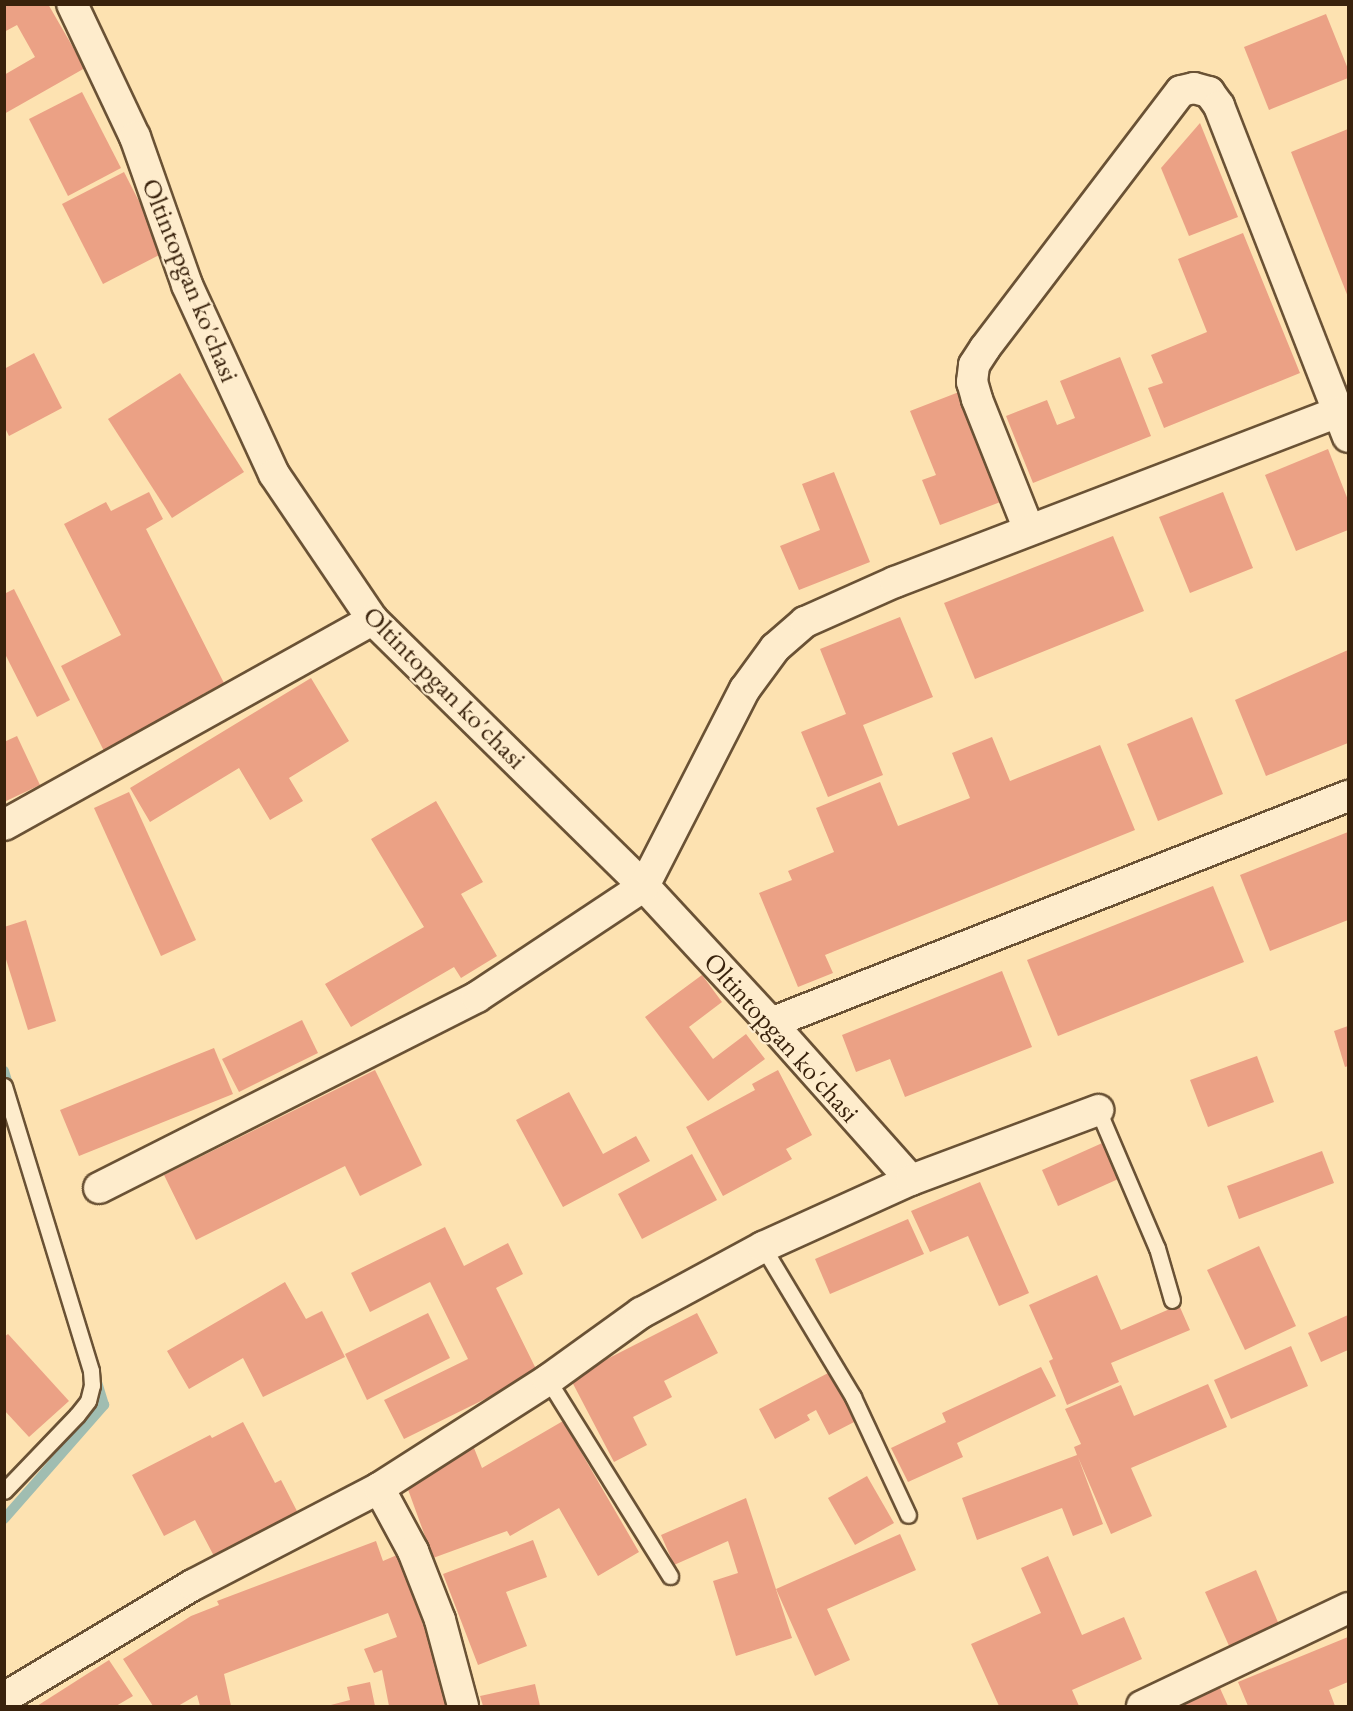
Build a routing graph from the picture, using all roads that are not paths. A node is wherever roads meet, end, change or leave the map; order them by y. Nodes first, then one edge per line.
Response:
1 (72, 4) edge
2 (1343, 425) edge
3 (1029, 530) junction
4 (373, 620) junction
5 (1348, 796) edge
6 (4, 825) edge
7 (644, 886) junction
8 (771, 1023) junction
9 (4, 1086) edge
10 (1098, 1110) joint
11 (910, 1180) junction
12 (99, 1188) dead end
13 (763, 1247) junction
14 (1172, 1300) dead end
15 (548, 1380) junction
16 (379, 1488) junction
17 (4, 1491) edge
18 (908, 1515) dead end
19 (670, 1576) dead end
20 (1348, 1608) edge
21 (4, 1698) edge
22 (463, 1707) edge
23 (1142, 1707) edge

1 - 4 street, Oltintopgan ko'chasi
2 - 3 street
2 - 3 street
3 - 7 street
4 - 6 street
4 - 7 street, Oltintopgan ko'chasi
5 - 8 street
7 - 8 street, Oltintopgan ko'chasi
7 - 12 street
8 - 11 street, Oltintopgan ko'chasi
9 - 17 lane
10 - 11 street
10 - 14 lane
11 - 13 street
13 - 15 street
13 - 18 lane
15 - 16 street
15 - 19 lane
16 - 21 street
16 - 22 street
20 - 23 street

